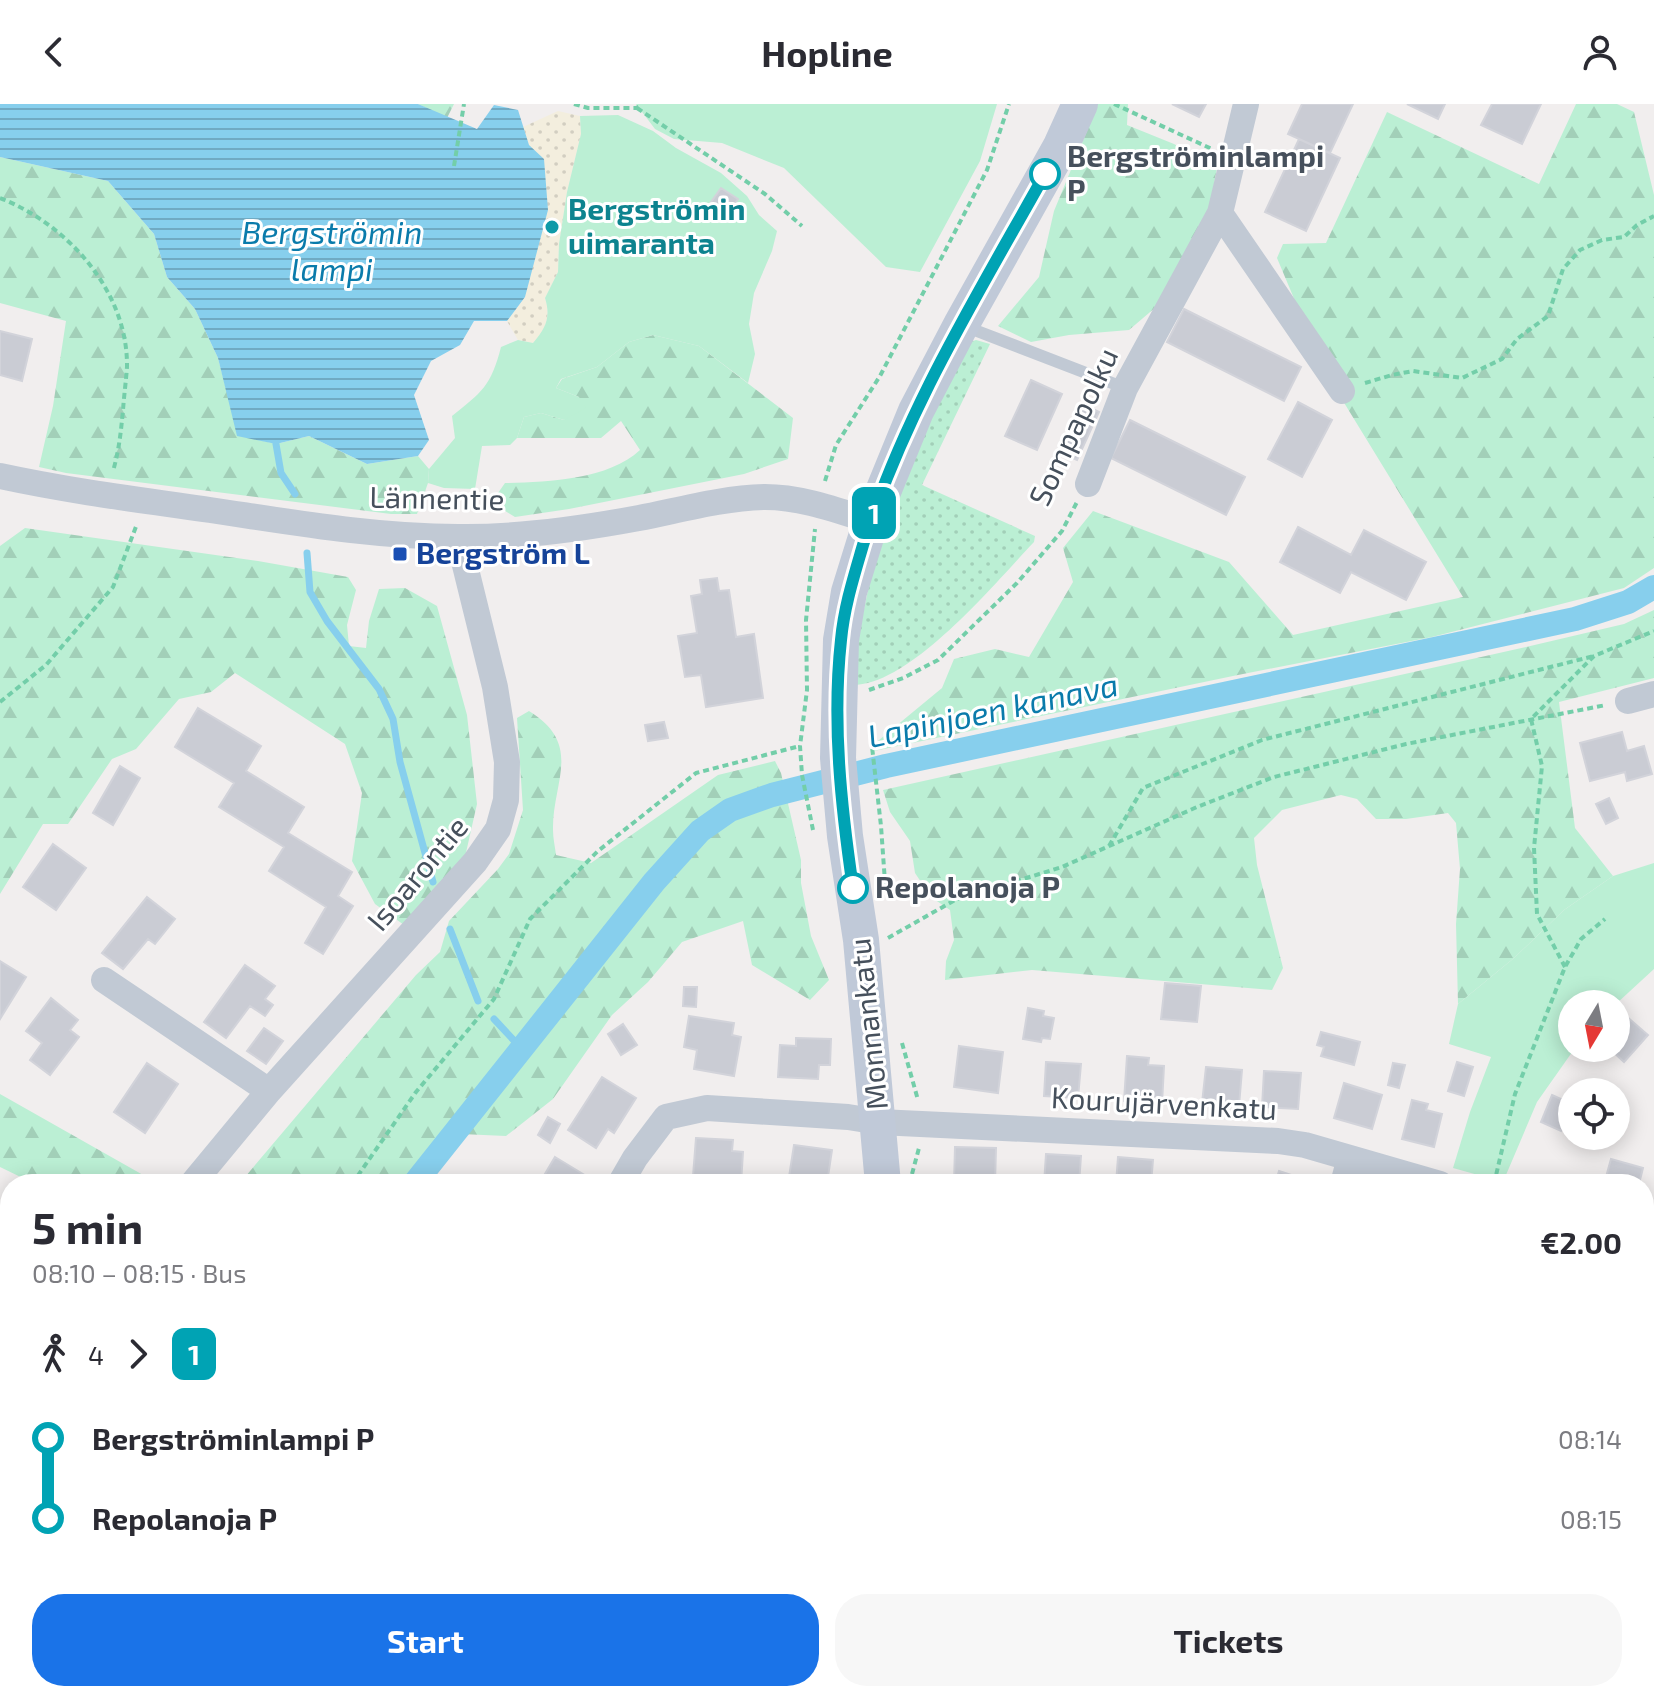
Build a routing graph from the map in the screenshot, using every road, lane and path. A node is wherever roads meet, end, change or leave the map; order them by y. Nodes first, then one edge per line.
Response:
1 (464, 104) edge
2 (574, 104) edge
3 (1080, 104) edge
4 (1114, 104) edge
5 (1246, 104) edge
6 (636, 106) edge
7 (1233, 158) junction
8 (454, 166) dead end
9 (0, 198) edge
10 (1220, 213) junction
11 (1654, 216) edge
12 (802, 226) dead end
13 (961, 325) junction
14 (1125, 388) junction
15 (1342, 391) joint
16 (0, 476) edge
17 (1088, 484) joint
18 (105, 496) junction
19 (146, 501) junction
20 (871, 521) junction
21 (458, 537) junction
22 (1654, 631) edge
23 (1594, 656) junction
24 (823, 691) junction
25 (1654, 694) edge
26 (1628, 701) joint
27 (0, 702) edge
28 (1531, 719) junction
29 (800, 746) dead end
30 (873, 758) dead end
31 (802, 775) dead end
32 (830, 839) junction
33 (1109, 846) junction
34 (887, 910) dead end
35 (1605, 919) dead end
36 (887, 924) dead end
37 (1565, 967) junction
38 (104, 980) dead end
39 (901, 1033) dead end
40 (269, 1091) junction
41 (879, 1122) junction
42 (924, 1123) junction
43 (1350, 1158) junction
44 (200, 1174) edge
45 (359, 1174) edge
46 (626, 1174) edge
47 (896, 1174) edge
48 (901, 1174) edge
49 (1346, 1174) edge
50 (1405, 1174) edge
51 (1496, 1174) edge

1 - 8 path
2 - 6 path
3 - 13 main road, Monnankatu
4 - 7 path
5 - 7 street, Sompapolku
6 - 12 path
7 - 10 street, Sompapolku
9 - 18 path
10 - 14 street, Sompapolku
10 - 15 street
11 - 15 path
13 - 14 lane
13 - 20 main road, Monnankatu
14 - 17 street, Sompapolku
16 - 18 street, Lännentie
17 - 24 path, Sompapolku
18 - 19 street, Lännentie
19 - 21 street, Lännentie
19 - 27 path
20 - 21 street, Lännentie
20 - 24 main road, Monnankatu
21 - 40 street, Isoarontie
22 - 23 path
23 - 28 path
23 - 33 path
24 - 32 main road, Monnankatu
25 - 26 street
26 - 28 path
28 - 33 path
28 - 37 path
29 - 45 path
30 - 34 path
31 - 32 path
32 - 41 main road, Monnankatu
33 - 36 path
35 - 37 path
37 - 51 path
38 - 40 street
39 - 42 path
40 - 44 street, Isoarontie
41 - 42 street, Kourujärvenkatu
41 - 46 street, Kourujärvenkatu
41 - 47 main road, Monnankatu
42 - 43 street, Kourujärvenkatu
42 - 48 path
43 - 49 street
43 - 50 street, Kourujärvenkatu

